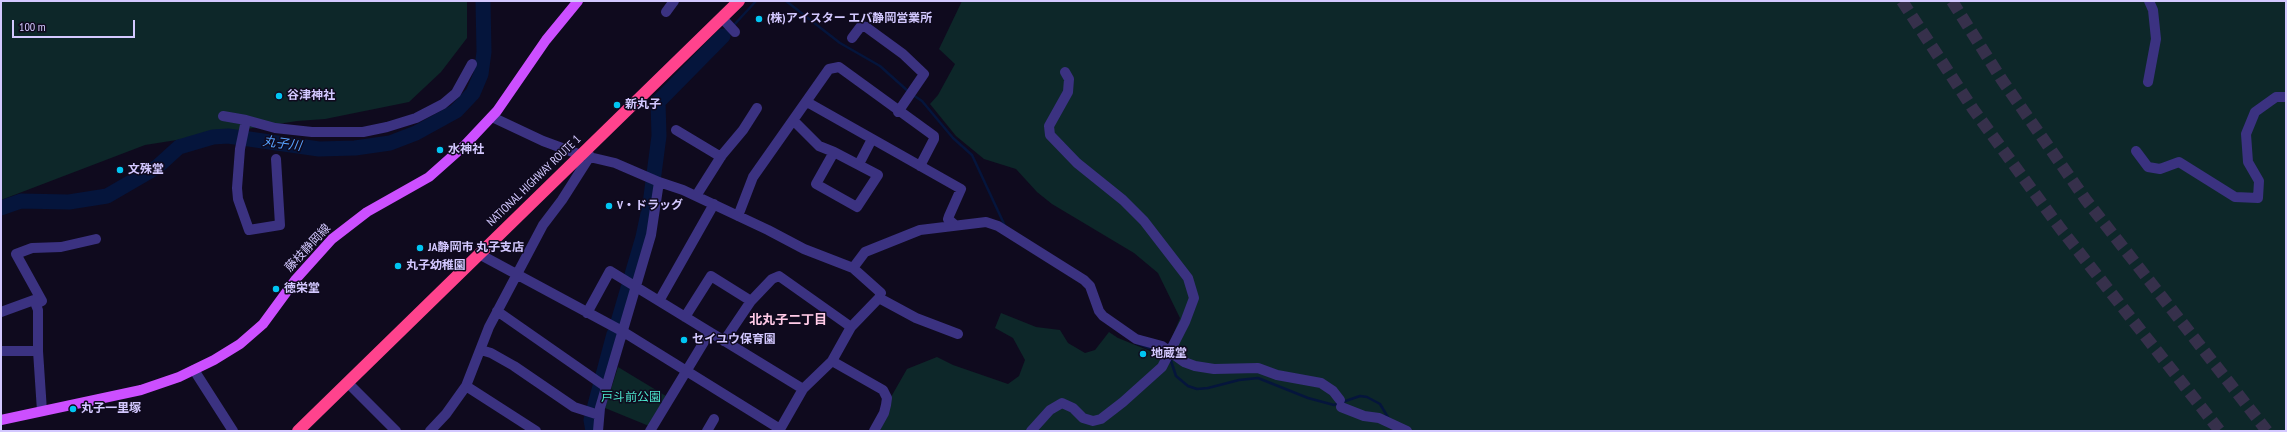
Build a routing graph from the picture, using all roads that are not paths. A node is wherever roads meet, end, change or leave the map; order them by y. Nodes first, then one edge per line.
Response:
1 (578, 1) edge
2 (674, 1) edge
3 (739, 1) edge
4 (2149, 1) edge
5 (666, 12) dead end
6 (725, 21) junction
7 (735, 32) dead end
8 (852, 38) dead end
9 (472, 64) dead end
10 (1066, 72) dead end
11 (2148, 82) dead end
12 (2286, 97) edge
13 (807, 102) junction
14 (757, 108) dead end
15 (898, 112) junction
16 (223, 116) dead end
17 (492, 117) junction
18 (246, 121) junction
19 (794, 121) junction
20 (676, 130) dead end
21 (872, 139) junction
22 (2136, 151) dead end
23 (834, 152) junction
24 (585, 156) junction
25 (721, 156) junction
26 (276, 159) dead end
27 (859, 164) junction
28 (920, 166) junction
29 (655, 180) junction
30 (696, 196) junction
31 (714, 204) junction
32 (738, 216) junction
33 (955, 225) junction
34 (96, 239) dead end
35 (479, 254) junction
36 (853, 268) junction
37 (517, 275) junction
38 (631, 285) junction
39 (879, 298) junction
40 (659, 301) junction
41 (752, 301) junction
42 (36, 304) junction
43 (497, 311) junction
44 (1, 312) edge
45 (587, 313) junction
46 (685, 317) junction
47 (852, 327) junction
48 (622, 331) junction
49 (710, 332) junction
50 (958, 334) dead end
51 (724, 341) junction
52 (481, 350) junction
53 (1, 351) edge
54 (38, 351) junction
55 (1169, 351) junction
56 (832, 361) junction
57 (194, 370) junction
58 (686, 371) junction
59 (348, 383) junction
60 (466, 386) junction
61 (606, 387) junction
62 (803, 389) junction
63 (42, 411) junction
64 (599, 415) junction
65 (714, 419) dead end
66 (1, 420) edge
67 (601, 430) edge
68 (779, 430) edge
69 (233, 431) edge
70 (298, 431) edge
71 (396, 431) edge
72 (430, 431) edge
73 (536, 431) edge
74 (650, 431) edge
75 (707, 431) edge
76 (874, 431) edge
77 (1031, 431) edge
78 (1406, 431) edge

1 - 17 main road, 藤枝静岡線
2 - 5 street
3 - 6 highway, NATIONAL HIGHWAY ROUTE 1
4 - 11 street
6 - 7 street
6 - 24 highway, NATIONAL HIGHWAY ROUTE 1
8 - 15 street
9 - 18 street
10 - 55 street
12 - 22 street
13 - 15 street
13 - 19 street
13 - 21 street
14 - 25 street
15 - 28 street
16 - 18 street
17 - 24 street
17 - 57 main road, 藤枝静岡線
18 - 26 street
19 - 23 street
19 - 32 street
20 - 25 street
21 - 27 street
21 - 28 street
23 - 27 street
23 - 27 street
24 - 29 street
24 - 35 highway, NATIONAL HIGHWAY ROUTE 1
24 - 37 street
25 - 30 street
28 - 33 street
29 - 30 street
29 - 38 street
30 - 31 street
31 - 32 street
31 - 40 street
32 - 36 street
33 - 36 street
33 - 55 street
34 - 42 street
35 - 37 street
35 - 59 highway, NATIONAL HIGHWAY ROUTE 1
36 - 39 street
37 - 43 street
37 - 45 street
38 - 40 street
38 - 45 street
38 - 48 street
39 - 47 street
39 - 50 street
40 - 46 street
41 - 46 street
41 - 47 street
41 - 51 street
42 - 44 street
42 - 54 street
43 - 52 street
43 - 61 street
45 - 48 street
46 - 49 street
47 - 56 street
48 - 58 street
48 - 61 street
49 - 51 street
49 - 58 street
51 - 62 street
52 - 60 street
52 - 64 street
53 - 54 street
54 - 63 street
55 - 77 street
55 - 78 street
56 - 62 street
56 - 76 street
57 - 63 main road, 藤枝静岡線
57 - 69 street
58 - 68 street
58 - 74 street
59 - 70 highway, NATIONAL HIGHWAY ROUTE 1
59 - 71 street
60 - 72 street
60 - 73 street
61 - 64 street
62 - 68 street
63 - 66 main road, 藤枝静岡線
64 - 67 street
65 - 75 street

